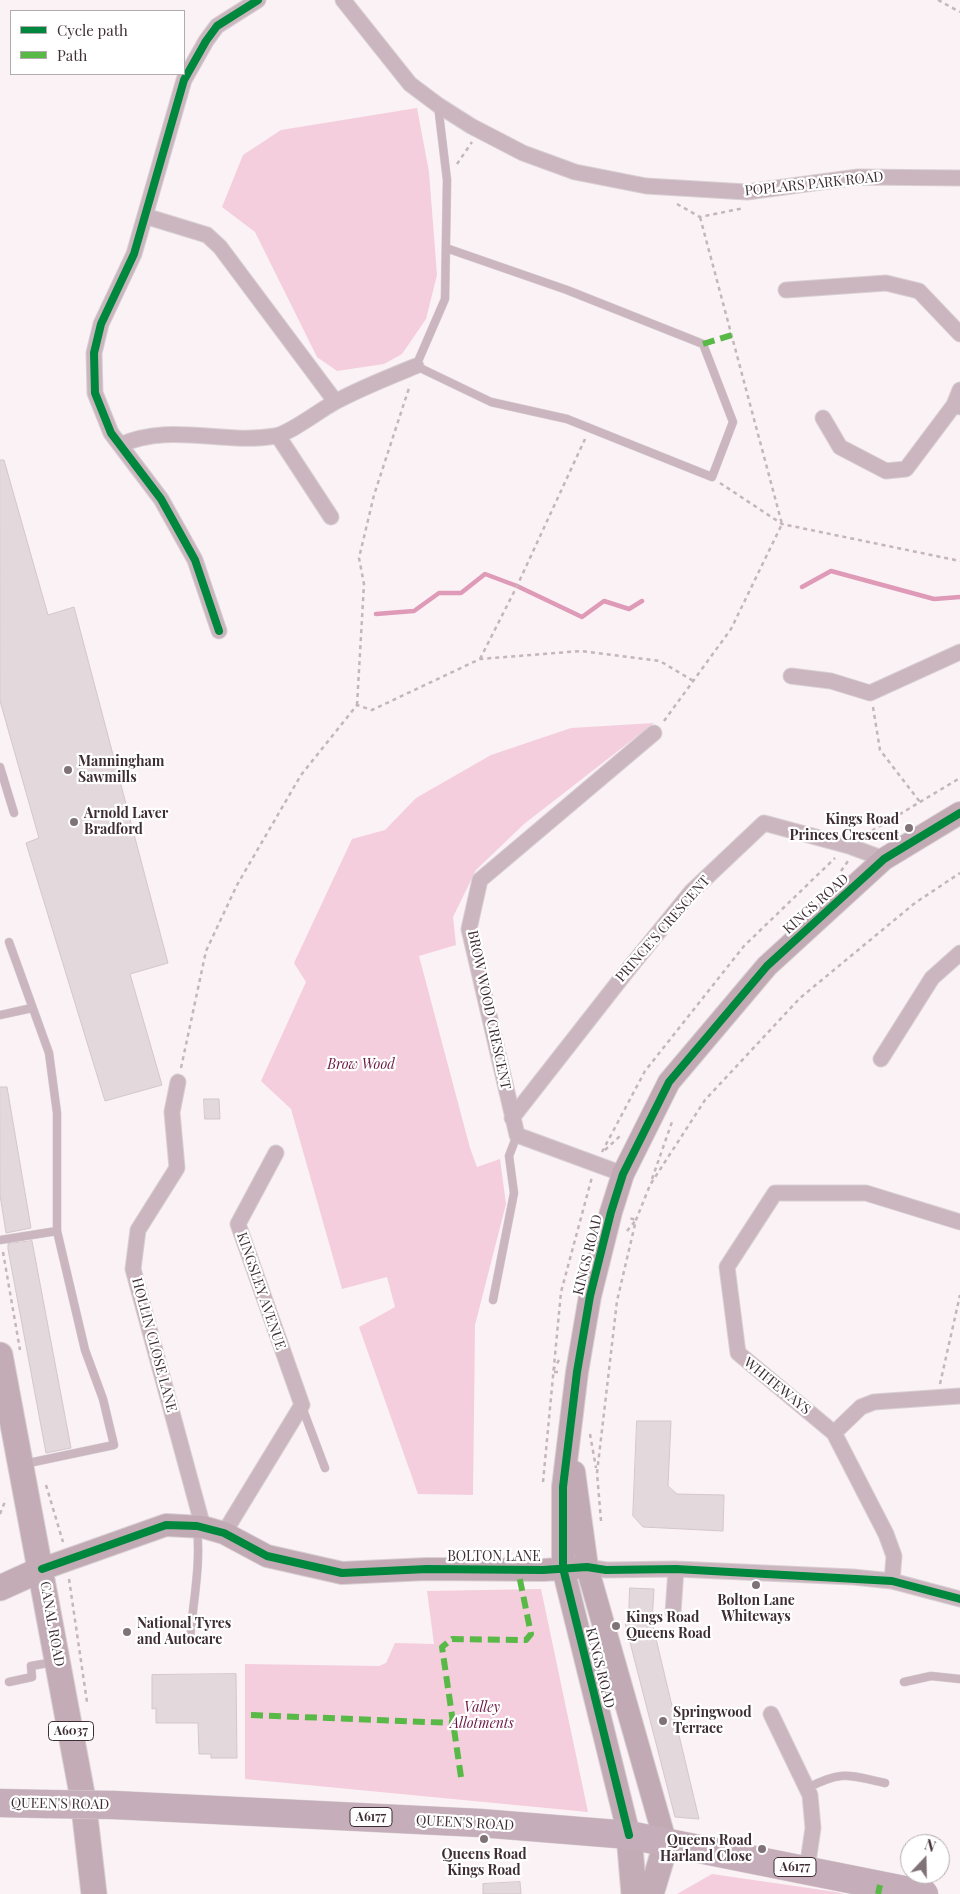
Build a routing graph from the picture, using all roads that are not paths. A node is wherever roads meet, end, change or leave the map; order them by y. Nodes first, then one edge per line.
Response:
1 (258, 0) edge
2 (344, 0) edge
3 (438, 106) junction
4 (960, 178) edge
5 (145, 216) junction
6 (446, 248) junction
7 (786, 290) dead end
8 (960, 334) edge
9 (416, 366) junction
10 (960, 390) edge
11 (335, 401) junction
12 (957, 406) edge
13 (823, 418) dead end
14 (278, 436) junction
15 (120, 445) junction
16 (331, 518) dead end
17 (219, 631) dead end
18 (960, 652) edge
19 (791, 676) dead end
20 (654, 733) road end
21 (0, 767) edge
22 (14, 813) dead end
23 (960, 813) edge
24 (884, 859) junction
25 (9, 942) dead end
26 (960, 953) edge
27 (32, 1008) junction
28 (0, 1015) edge
29 (881, 1059) dead end
30 (178, 1082) road end
31 (512, 1118) junction
32 (517, 1135) junction
33 (276, 1153) dead end
34 (623, 1174) junction
35 (960, 1222) edge
36 (57, 1231) junction
37 (0, 1240) edge
38 (493, 1300) dead end
39 (0, 1355) edge
40 (960, 1396) edge
41 (302, 1405) junction
42 (834, 1432) junction
43 (571, 1433) junction
44 (21, 1465) junction
45 (325, 1468) dead end
46 (208, 1529) junction
47 (587, 1567) junction
48 (563, 1568) junction
49 (42, 1569) junction
50 (676, 1569) junction
51 (892, 1581) junction
52 (0, 1588) edge
53 (960, 1599) edge
54 (673, 1613) dead end
55 (190, 1639) dead end
56 (58, 1661) junction
57 (960, 1679) edge
58 (8, 1682) dead end
59 (904, 1682) dead end
60 (771, 1714) dead end
61 (885, 1783) dead end
62 (807, 1788) junction
63 (0, 1803) edge
64 (629, 1835) junction
65 (666, 1844) junction
66 (807, 1869) junction
67 (94, 1894) edge
68 (634, 1894) edge
69 (651, 1894) edge
70 (924, 1894) edge

1 - 5 street
2 - 3 street, POPLARS PARK ROAD
3 - 4 street, POPLARS PARK ROAD
3 - 6 lane
5 - 11 street
5 - 15 street
6 - 9 lane
6 - 9 lane
7 - 8 street
9 - 11 street
10 - 12 street
11 - 14 street
12 - 13 street
14 - 15 street
14 - 16 street
15 - 17 street
18 - 19 street
20 - 31 street, BROW WOOD CRESCENT
21 - 22 lane
23 - 24 street, KINGS ROAD
24 - 31 street, PRINCE'S CRESCENT
24 - 34 street, KINGS ROAD
25 - 27 lane
26 - 29 street
27 - 28 lane
27 - 36 lane
30 - 46 street, HOLLIN CLOSE LANE
31 - 32 street, BROW WOOD CRESCENT
32 - 34 street
32 - 38 lane
33 - 41 street, KINGSLEY AVENUE
34 - 43 street, KINGS ROAD
35 - 42 street, WHITEWAYS
36 - 37 lane
36 - 44 lane
39 - 44 main road, CANAL ROAD / A6037
40 - 42 street
41 - 45 lane, KINGSLEY AVENUE
41 - 46 street
42 - 51 street, WHITEWAYS
43 - 47 street, KINGS ROAD
43 - 48 street, KINGS ROAD
44 - 49 main road, CANAL ROAD / A6037
46 - 48 street, BOLTON LANE
46 - 49 street, BOLTON LANE
46 - 55 lane
47 - 48 street, BOLTON LANE
47 - 50 street, BOLTON LANE
47 - 65 street, KINGS ROAD
48 - 64 street, KINGS ROAD
49 - 52 main road, BOLTON LANE
49 - 56 main road, CANAL ROAD / A6037
50 - 51 street, BOLTON LANE
50 - 54 street
51 - 53 street, BOLTON LANE
56 - 58 lane
56 - 67 main road, CANAL ROAD / A6037
57 - 59 lane
60 - 62 street
61 - 62 lane
62 - 66 street
63 - 64 highway, QUEEN'S ROAD / A6177, bridge
64 - 65 highway, QUEEN'S ROAD / A6177
64 - 68 main road
65 - 66 highway, QUEEN'S ROAD / A6177
65 - 69 main road
66 - 70 highway, QUEEN'S ROAD / A6177

